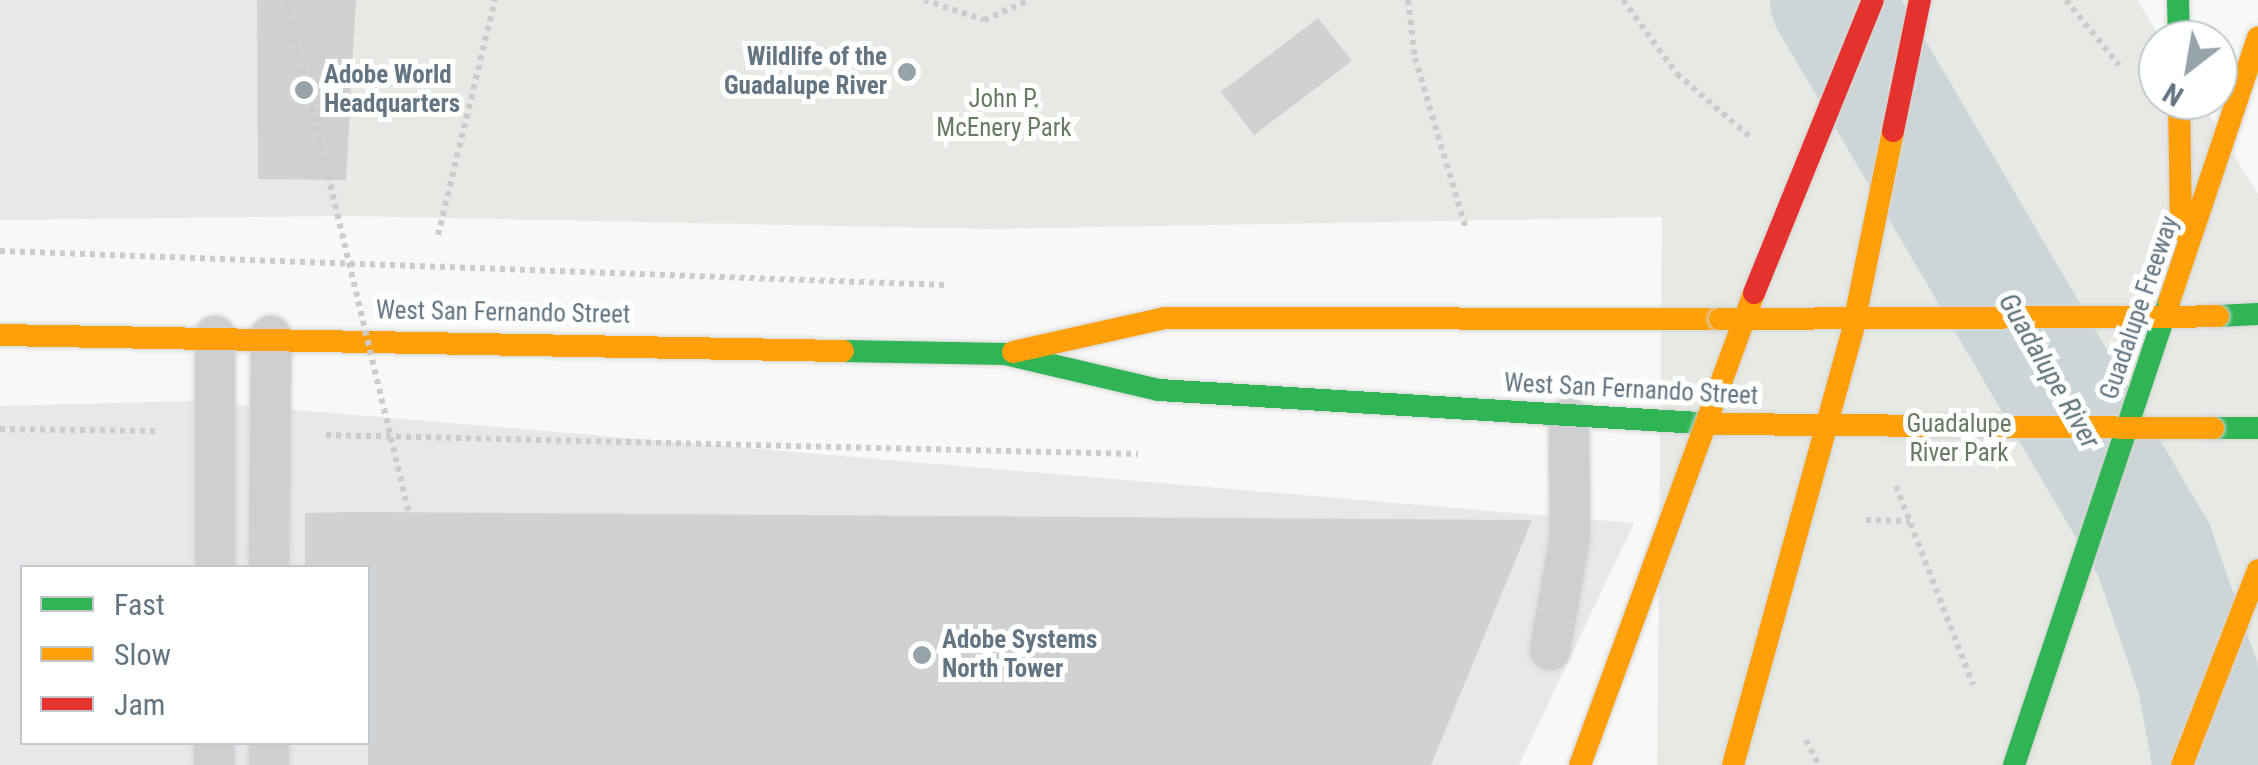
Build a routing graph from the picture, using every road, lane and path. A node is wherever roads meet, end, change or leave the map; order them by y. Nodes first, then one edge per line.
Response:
1 (286, 0) edge
2 (495, 0) edge
3 (924, 0) edge
4 (1030, 0) edge
5 (1408, 0) edge
6 (1623, 0) edge
7 (1873, 0) edge
8 (1920, 0) edge
9 (2258, 38) edge
10 (2180, 120) edge
11 (1762, 150) dead end
12 (1466, 229) dead end
13 (438, 236) dead end
14 (0, 251) edge
15 (2182, 273) junction
16 (954, 285) dead end
17 (2258, 314) edge
18 (0, 336) edge
19 (215, 336) junction
20 (271, 336) junction
21 (1005, 354) junction
22 (1569, 418) junction
23 (2258, 428) edge
24 (0, 429) edge
25 (214, 432) junction
26 (270, 433) junction
27 (1157, 453) dead end
28 (409, 513) dead end
29 (215, 565) edge
30 (269, 565) edge
31 (2258, 570) edge
32 (1550, 650) dead end
33 (1580, 765) edge
34 (1733, 765) edge
35 (2014, 765) edge
36 (2182, 765) edge

1 - 28 path, bridge
2 - 13 path
3 - 4 path
5 - 12 path
6 - 11 path
7 - 33 main road, bridge
8 - 34 main road, bridge
9 - 15 main road, Guadalupe Freeway, bridge
10 - 15 main road, bridge
14 - 16 path
15 - 35 main road, Guadalupe Freeway, bridge
17 - 21 main road, West San Fernando Street, bridge
18 - 19 main road, West San Fernando Street
19 - 20 main road, West San Fernando Street
19 - 25 lane
20 - 21 main road, West San Fernando Street
20 - 26 lane
21 - 22 main road, West San Fernando Street
22 - 23 main road, West San Fernando Street, bridge
22 - 32 lane
24 - 25 path
25 - 29 lane
26 - 27 path
26 - 30 lane
31 - 36 main road

